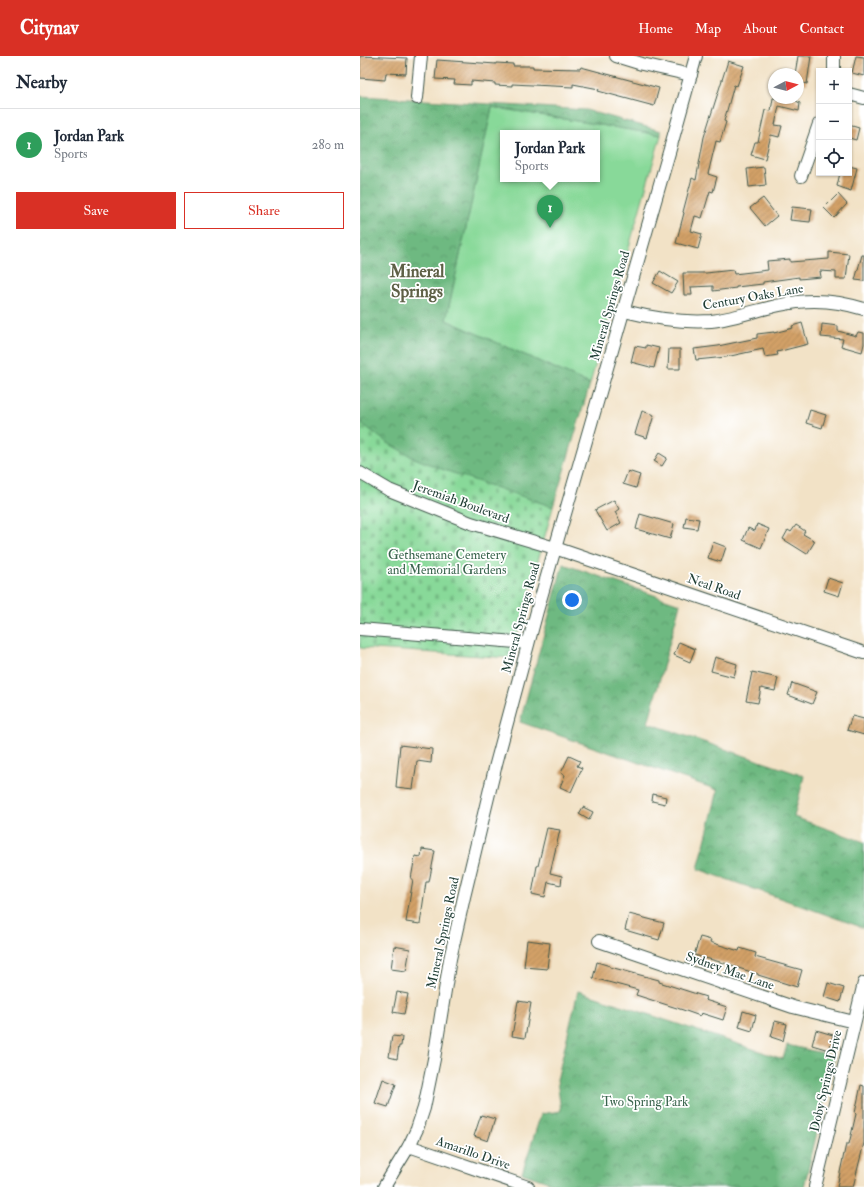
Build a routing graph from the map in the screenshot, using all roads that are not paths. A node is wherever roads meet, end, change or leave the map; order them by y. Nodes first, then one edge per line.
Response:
1 (421, 56) edge
2 (616, 56) edge
3 (696, 56) edge
4 (834, 56) edge
5 (834, 68) edge
6 (691, 75) junction
7 (852, 95) edge
8 (417, 98) dead end
9 (864, 98) edge
10 (816, 133) edge
11 (801, 176) dead end
12 (864, 309) edge
13 (624, 310) junction
14 (360, 473) edge
15 (555, 548) junction
16 (360, 629) edge
17 (528, 643) junction
18 (864, 653) edge
19 (599, 941) dead end
20 (864, 983) edge
21 (854, 1022) junction
22 (409, 1146) junction
23 (384, 1187) edge
24 (528, 1187) edge
25 (815, 1187) edge

1 - 8 street
2 - 6 street
3 - 6 street, Mineral Springs Road
4 - 5 street
6 - 13 street, Mineral Springs Road
7 - 9 street
10 - 11 street
12 - 13 street, Century Oaks Lane
13 - 15 street, Mineral Springs Road
14 - 15 street, Jeremiah Boulevard
15 - 17 street, Mineral Springs Road
15 - 18 street, Neal Road
16 - 17 street
17 - 22 street, Mineral Springs Road
19 - 21 street, Sydney Mae Lane
20 - 21 street, Doby Springs Drive
21 - 25 street, Doby Springs Drive
22 - 23 street, Mineral Springs Road
22 - 24 street, Amarillo Drive

